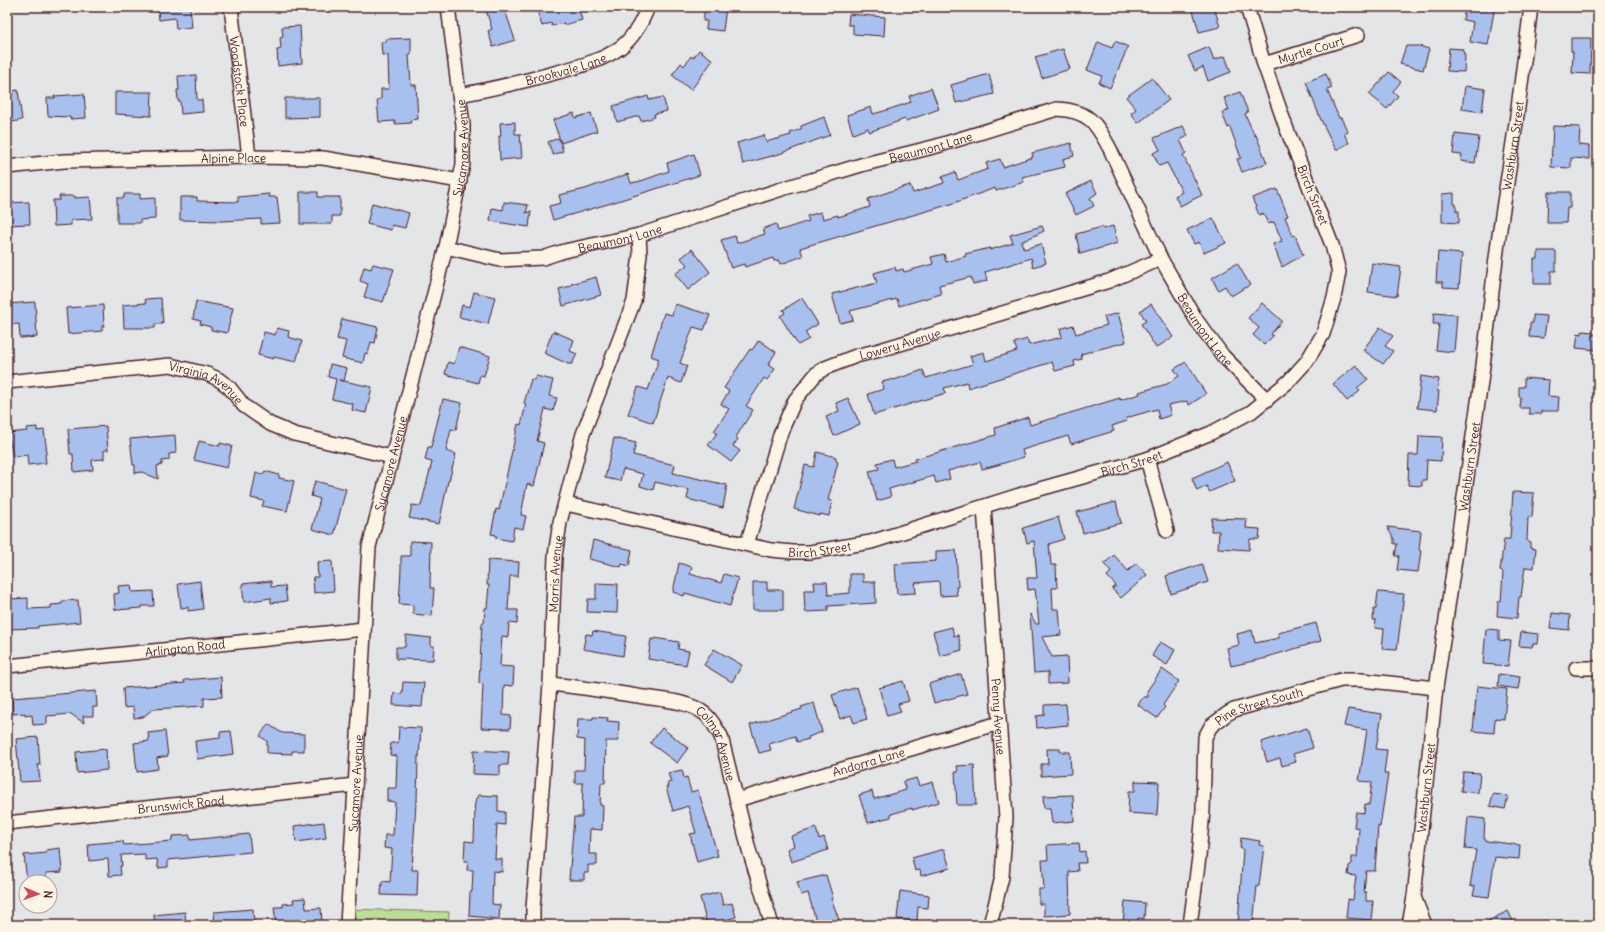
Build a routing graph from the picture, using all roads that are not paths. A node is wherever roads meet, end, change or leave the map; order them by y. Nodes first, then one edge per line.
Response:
1 (231, 7) edge
2 (448, 7) edge
3 (648, 7) edge
4 (1247, 7) edge
5 (1530, 7) edge
6 (1358, 35) dead end
7 (1264, 64) junction
8 (459, 95) junction
9 (249, 157) junction
10 (7, 167) edge
11 (460, 181) junction
12 (639, 234) junction
13 (446, 248) junction
14 (1161, 259) junction
15 (7, 382) edge
16 (1267, 400) junction
17 (392, 457) junction
18 (1148, 459) junction
19 (566, 504) junction
20 (984, 507) junction
21 (1168, 531) dead end
22 (747, 544) junction
23 (364, 629) junction
24 (7, 666) edge
25 (1576, 668) dead end
26 (1598, 668) edge
27 (550, 684) junction
28 (1436, 688) junction
29 (999, 723) junction
30 (355, 785) junction
31 (738, 800) junction
32 (7, 823) edge
33 (1414, 897) junction
34 (347, 925) edge
35 (533, 925) edge
36 (772, 925) edge
37 (990, 925) edge
38 (1190, 925) edge
39 (1409, 925) edge
40 (1425, 925) edge

1 - 9 street, Woodstock Place
2 - 8 street, Sycamore Avenue
3 - 8 street, Brookvale Lane
4 - 7 street, Birch Street
5 - 28 street, Washburn Street
6 - 7 street, Myrtle Court
7 - 16 street, Birch Street
8 - 11 street, Sycamore Avenue
9 - 10 street, Alpine Place
9 - 11 street, Alpine Place
11 - 13 street, Sycamore Avenue
12 - 13 street, Beaumont Lane
12 - 14 street, Beaumont Lane
12 - 19 street, Morris Avenue
13 - 17 street, Sycamore Avenue
14 - 16 street, Beaumont Lane
14 - 22 street, Lowery Avenue
15 - 17 street, Virginia Avenue
16 - 18 street, Birch Street
17 - 23 street, Sycamore Avenue
18 - 20 street, Birch Street
18 - 21 street
19 - 22 street, Birch Street
19 - 27 street, Morris Avenue
20 - 22 street, Birch Street
20 - 29 street, Penny Avenue
23 - 24 street, Arlington Road
23 - 30 street, Sycamore Avenue
25 - 26 street
27 - 31 street, Colmar Avenue
27 - 35 street, Morris Avenue
28 - 33 street, Washburn Street
28 - 38 street, Pine Street South
29 - 31 street, Andorra Lane
29 - 37 street, Penny Avenue
30 - 32 street, Brunswick Road
30 - 34 street, Sycamore Avenue
31 - 36 street, Colmar Avenue
33 - 39 street
33 - 40 street, Washburn Street

